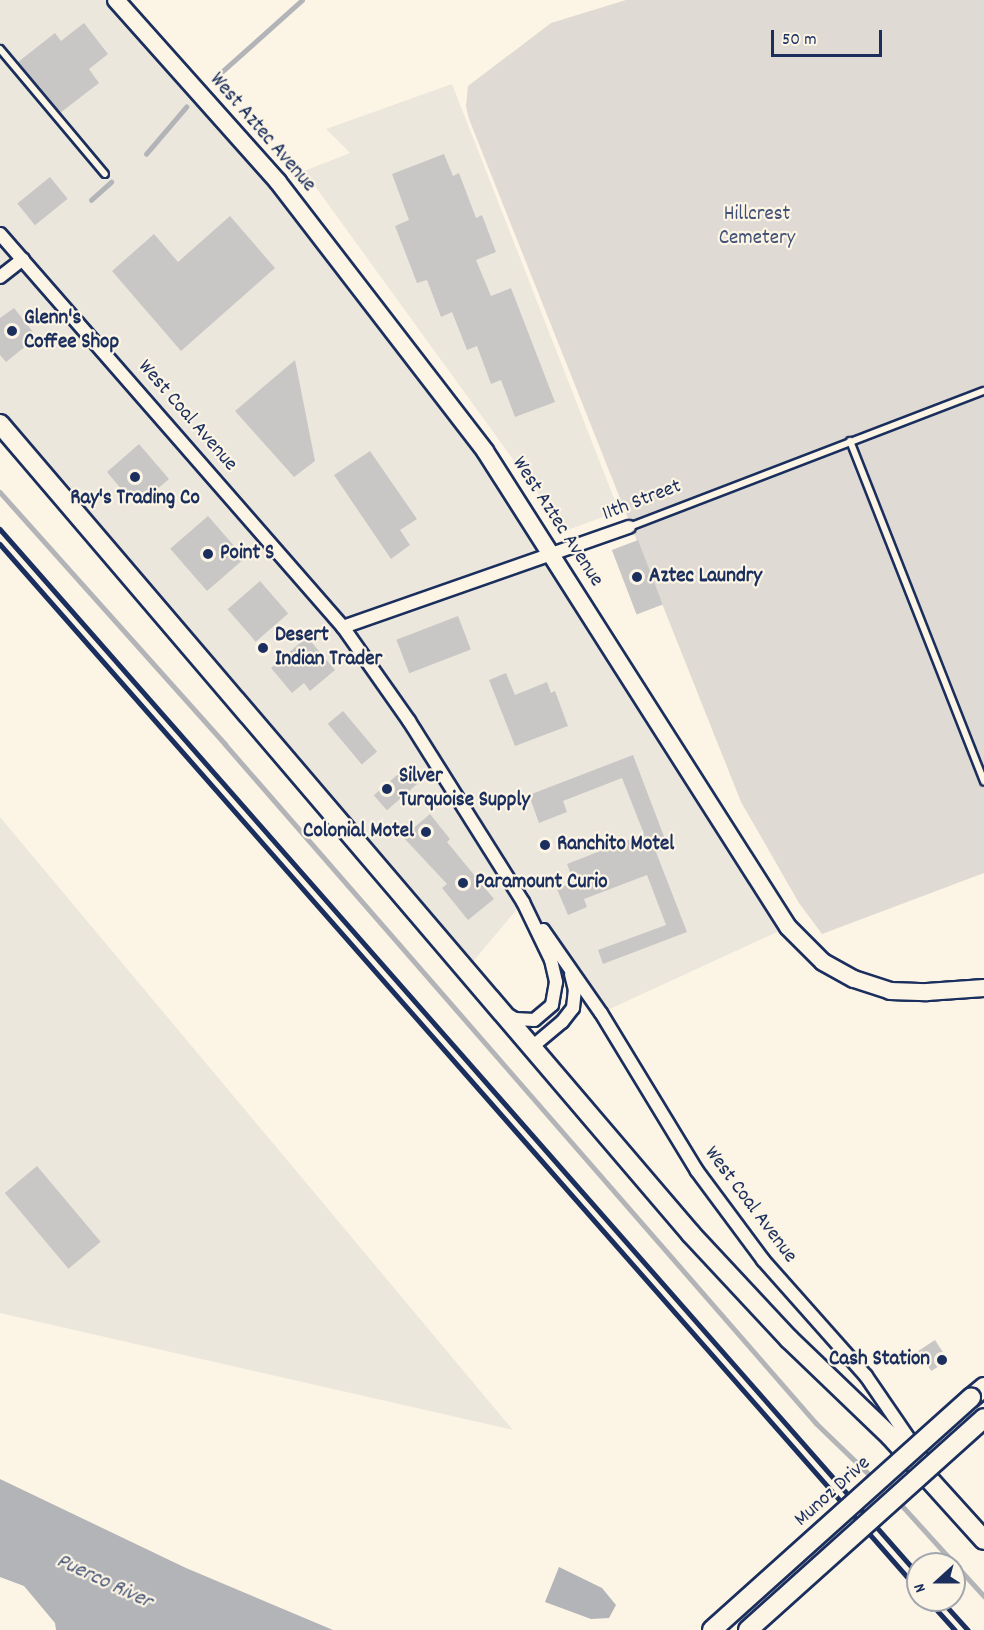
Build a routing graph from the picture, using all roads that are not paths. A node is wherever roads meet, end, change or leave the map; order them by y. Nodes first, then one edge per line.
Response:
1 (116, 0) edge
2 (0, 50) edge
3 (105, 174) dead end
4 (0, 234) edge
5 (23, 259) junction
6 (0, 277) edge
7 (984, 391) edge
8 (0, 424) edge
9 (850, 441) junction
10 (629, 527) joint
11 (551, 555) junction
12 (343, 627) junction
13 (984, 782) edge
14 (524, 902) junction
15 (568, 964) junction
16 (984, 988) edge
17 (501, 1011) junction
18 (532, 1047) junction
19 (977, 1392) edge
20 (984, 1418) edge
21 (963, 1518) junction
22 (984, 1540) edge
23 (712, 1630) edge
24 (748, 1630) edge

1 - 11 main road, West Aztec Avenue
2 - 3 lane
4 - 5 street, West Coal Avenue
5 - 6 street
5 - 12 street, West Coal Avenue
7 - 9 lane, 11th Street
8 - 17 main road
9 - 10 lane, 11th Street
9 - 13 lane
10 - 11 street, 11th Street
11 - 12 street, 11th Street
11 - 16 main road, West Aztec Avenue
12 - 14 street, West Coal Avenue
14 - 15 street, West Coal Avenue
14 - 17 street
15 - 18 street
15 - 21 street, West Coal Avenue
17 - 18 main road
18 - 21 main road
19 - 23 main road, Munoz Drive, bridge
20 - 24 main road, bridge
21 - 22 main road

